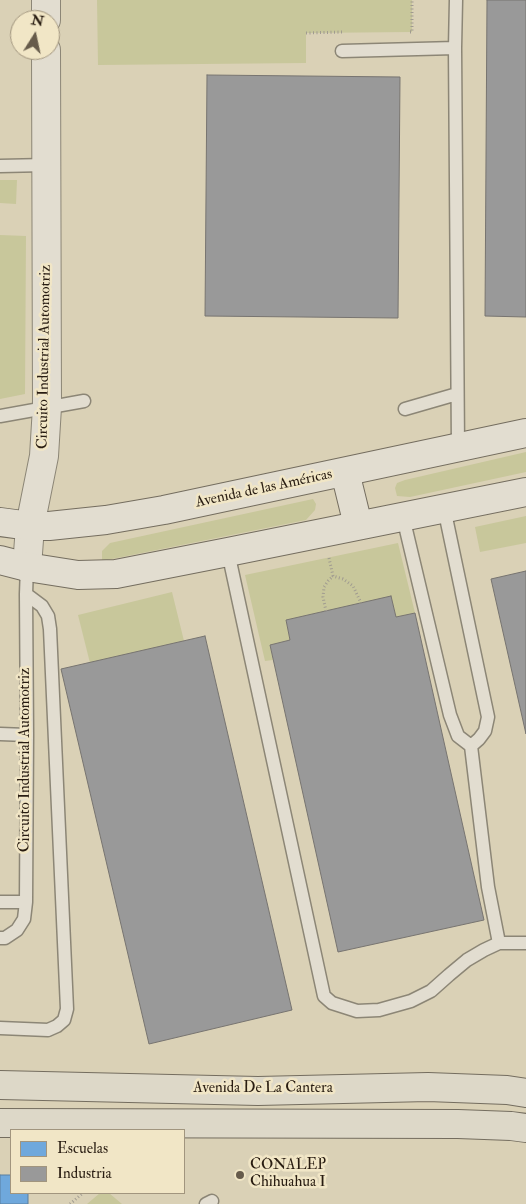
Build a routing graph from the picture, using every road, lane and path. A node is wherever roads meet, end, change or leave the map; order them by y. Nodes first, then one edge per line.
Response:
1 (412, 0) edge
2 (456, 0) edge
3 (344, 32) dead end
4 (402, 32) dead end
5 (306, 33) dead end
6 (455, 48) junction
7 (342, 51) dead end
8 (46, 60) edge
9 (46, 165) junction
10 (0, 166) edge
11 (457, 394) junction
12 (84, 401) dead end
13 (47, 407) junction
14 (405, 409) dead end
15 (0, 416) edge
16 (526, 433) edge
17 (458, 447) junction
18 (345, 472) junction
19 (526, 492) edge
20 (444, 508) junction
21 (403, 517) junction
22 (0, 522) edge
23 (358, 525) junction
24 (30, 526) junction
25 (228, 552) junction
26 (329, 558) dead end
27 (0, 560) edge
28 (333, 576) junction
29 (26, 581) junction
30 (361, 603) dead end
31 (326, 611) dead end
32 (0, 734) edge
33 (27, 735) junction
34 (471, 746) junction
35 (0, 902) edge
36 (26, 902) junction
37 (0, 938) edge
38 (499, 943) junction
39 (526, 943) edge
40 (0, 1028) edge
41 (0, 1066) edge
42 (0, 1084) edge
43 (258, 1091) junction
44 (526, 1093) edge
45 (0, 1123) edge
46 (320, 1123) junction
47 (526, 1128) edge
48 (185, 1139) edge
49 (82, 1194) edge
50 (70, 1204) edge

1 - 4 path
2 - 6 lane
3 - 5 path
6 - 7 lane
6 - 11 lane
8 - 9 main road, Circuito Industrial Automotriz
9 - 10 lane
9 - 13 main road, Circuito Industrial Automotriz
11 - 14 lane
11 - 17 lane
12 - 13 lane
13 - 15 lane
13 - 24 main road, Circuito Industrial Automotriz
16 - 17 main road, Avenida de las Américas
17 - 18 main road, Avenida de las Américas
18 - 23 main road
18 - 24 main road, Avenida de las Américas
19 - 20 main road
20 - 21 main road
20 - 34 lane
21 - 23 main road
21 - 34 lane
22 - 24 main road, Avenida de las Américas
23 - 25 main road
24 - 29 main road, Circuito Industrial Automotriz
25 - 29 main road
25 - 38 lane
26 - 28 path
27 - 29 main road
28 - 30 path
28 - 31 path
29 - 33 lane, Circuito Industrial Automotriz
29 - 40 lane
32 - 33 lane
33 - 36 lane, Circuito Industrial Automotriz
34 - 38 lane
35 - 36 lane
36 - 37 lane, Circuito Industrial Automotriz
38 - 39 lane
41 - 43 main road
42 - 43 main road, Avenida De La Cantera
43 - 44 main road, Avenida De La Cantera
45 - 46 main road
46 - 47 main road
46 - 48 main road
49 - 50 path

